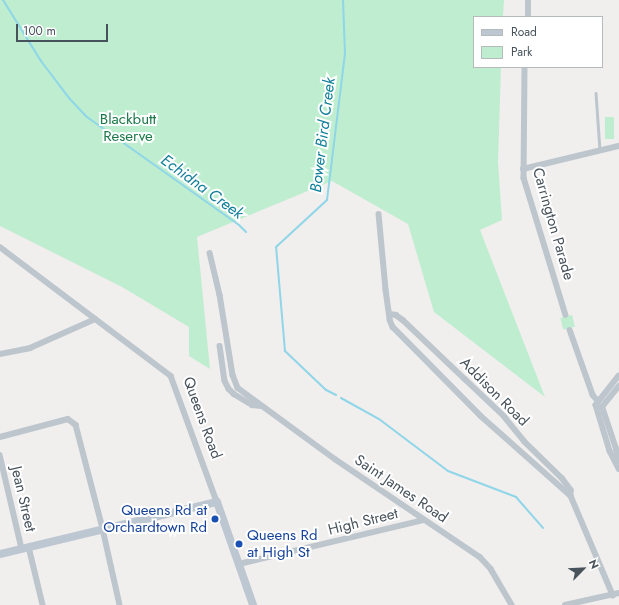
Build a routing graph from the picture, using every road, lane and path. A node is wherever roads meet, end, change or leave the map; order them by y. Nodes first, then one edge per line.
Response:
1 (528, 0) edge
2 (528, 16) edge
3 (525, 68) edge
4 (596, 92) dead end
5 (619, 146) edge
6 (600, 151) junction
7 (523, 169) junction
8 (379, 214) dead end
9 (0, 247) edge
10 (210, 253) dead end
11 (390, 314) junction
12 (566, 315) dead end
13 (95, 319) junction
14 (570, 330) dead end
15 (220, 346) dead end
16 (0, 354) edge
17 (619, 376) edge
18 (619, 386) edge
19 (598, 401) junction
20 (262, 406) junction
21 (0, 437) edge
22 (0, 456) edge
23 (619, 469) edge
24 (571, 496) junction
25 (217, 502) junction
26 (423, 520) junction
27 (103, 529) junction
28 (26, 548) junction
29 (0, 554) edge
30 (239, 564) junction
31 (616, 594) edge
32 (43, 605) edge
33 (120, 605) edge
34 (253, 605) edge
35 (512, 605) edge
36 (565, 605) edge

1 - 2 street
3 - 7 street, Carrington Parade
4 - 6 lane
5 - 6 street
6 - 7 street
7 - 12 street, Carrington Parade
8 - 11 street, Addison Road
9 - 13 street, Queens Road
10 - 20 street, Saint James Road
11 - 24 street, Addison Road
11 - 24 street, Addison Road
13 - 16 street
13 - 25 street, Queens Road
14 - 19 street
15 - 20 street, Saint James Road
17 - 19 street
18 - 23 street
19 - 23 street
20 - 26 street, Saint James Road
21 - 27 street
22 - 28 street, Jean Street
24 - 31 street, Addison Road
25 - 27 street
25 - 30 street, Queens Road
26 - 30 street, High Street
26 - 35 street, Saint James Road
27 - 28 street
27 - 33 street
28 - 29 street
28 - 32 street, Jean Street
30 - 34 street, Queens Road
31 - 36 street

